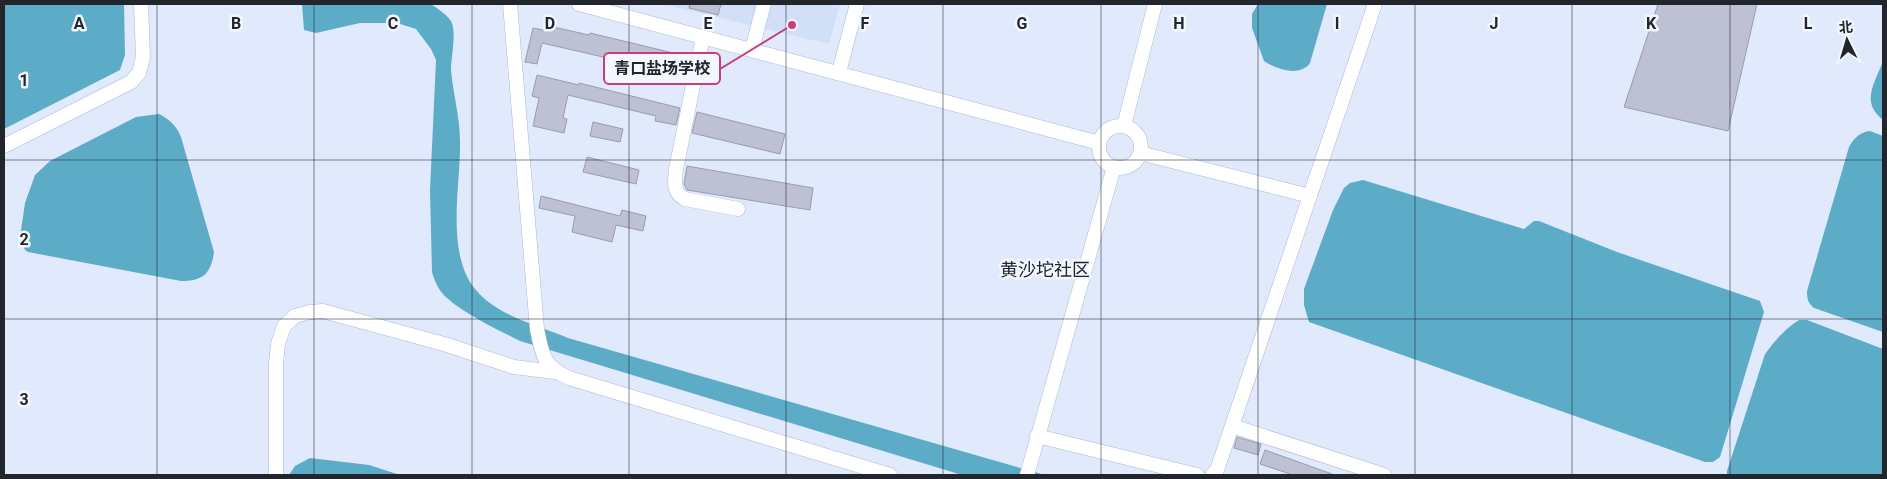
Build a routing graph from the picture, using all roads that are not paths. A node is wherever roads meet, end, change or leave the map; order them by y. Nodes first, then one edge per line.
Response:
1 (140, 4) edge
2 (510, 4) edge
3 (579, 4) edge
4 (764, 4) edge
5 (857, 4) edge
6 (1155, 4) edge
7 (1375, 4) edge
8 (703, 36) junction
9 (752, 50) junction
10 (839, 72) junction
11 (1124, 126) junction
12 (1099, 143) junction
13 (4, 146) edge
14 (1140, 153) junction
15 (1114, 167) junction
16 (1310, 196) junction
17 (738, 209) dead end
18 (555, 372) junction
19 (1232, 426) junction
20 (1037, 436) junction
21 (276, 475) edge
22 (890, 475) edge
23 (1027, 475) edge
24 (1197, 475) edge
25 (1212, 475) edge
26 (1384, 475) edge

1 - 13 street
2 - 18 street
3 - 8 street
4 - 9 street
5 - 10 street
6 - 11 street
7 - 16 street
8 - 9 street
8 - 17 street
9 - 10 street
10 - 12 street
11 - 12 street
11 - 14 street
12 - 15 street
14 - 15 street
14 - 16 street
15 - 20 street
16 - 19 street
18 - 21 street
18 - 22 street
19 - 25 street
19 - 26 street
20 - 23 street
20 - 24 street

